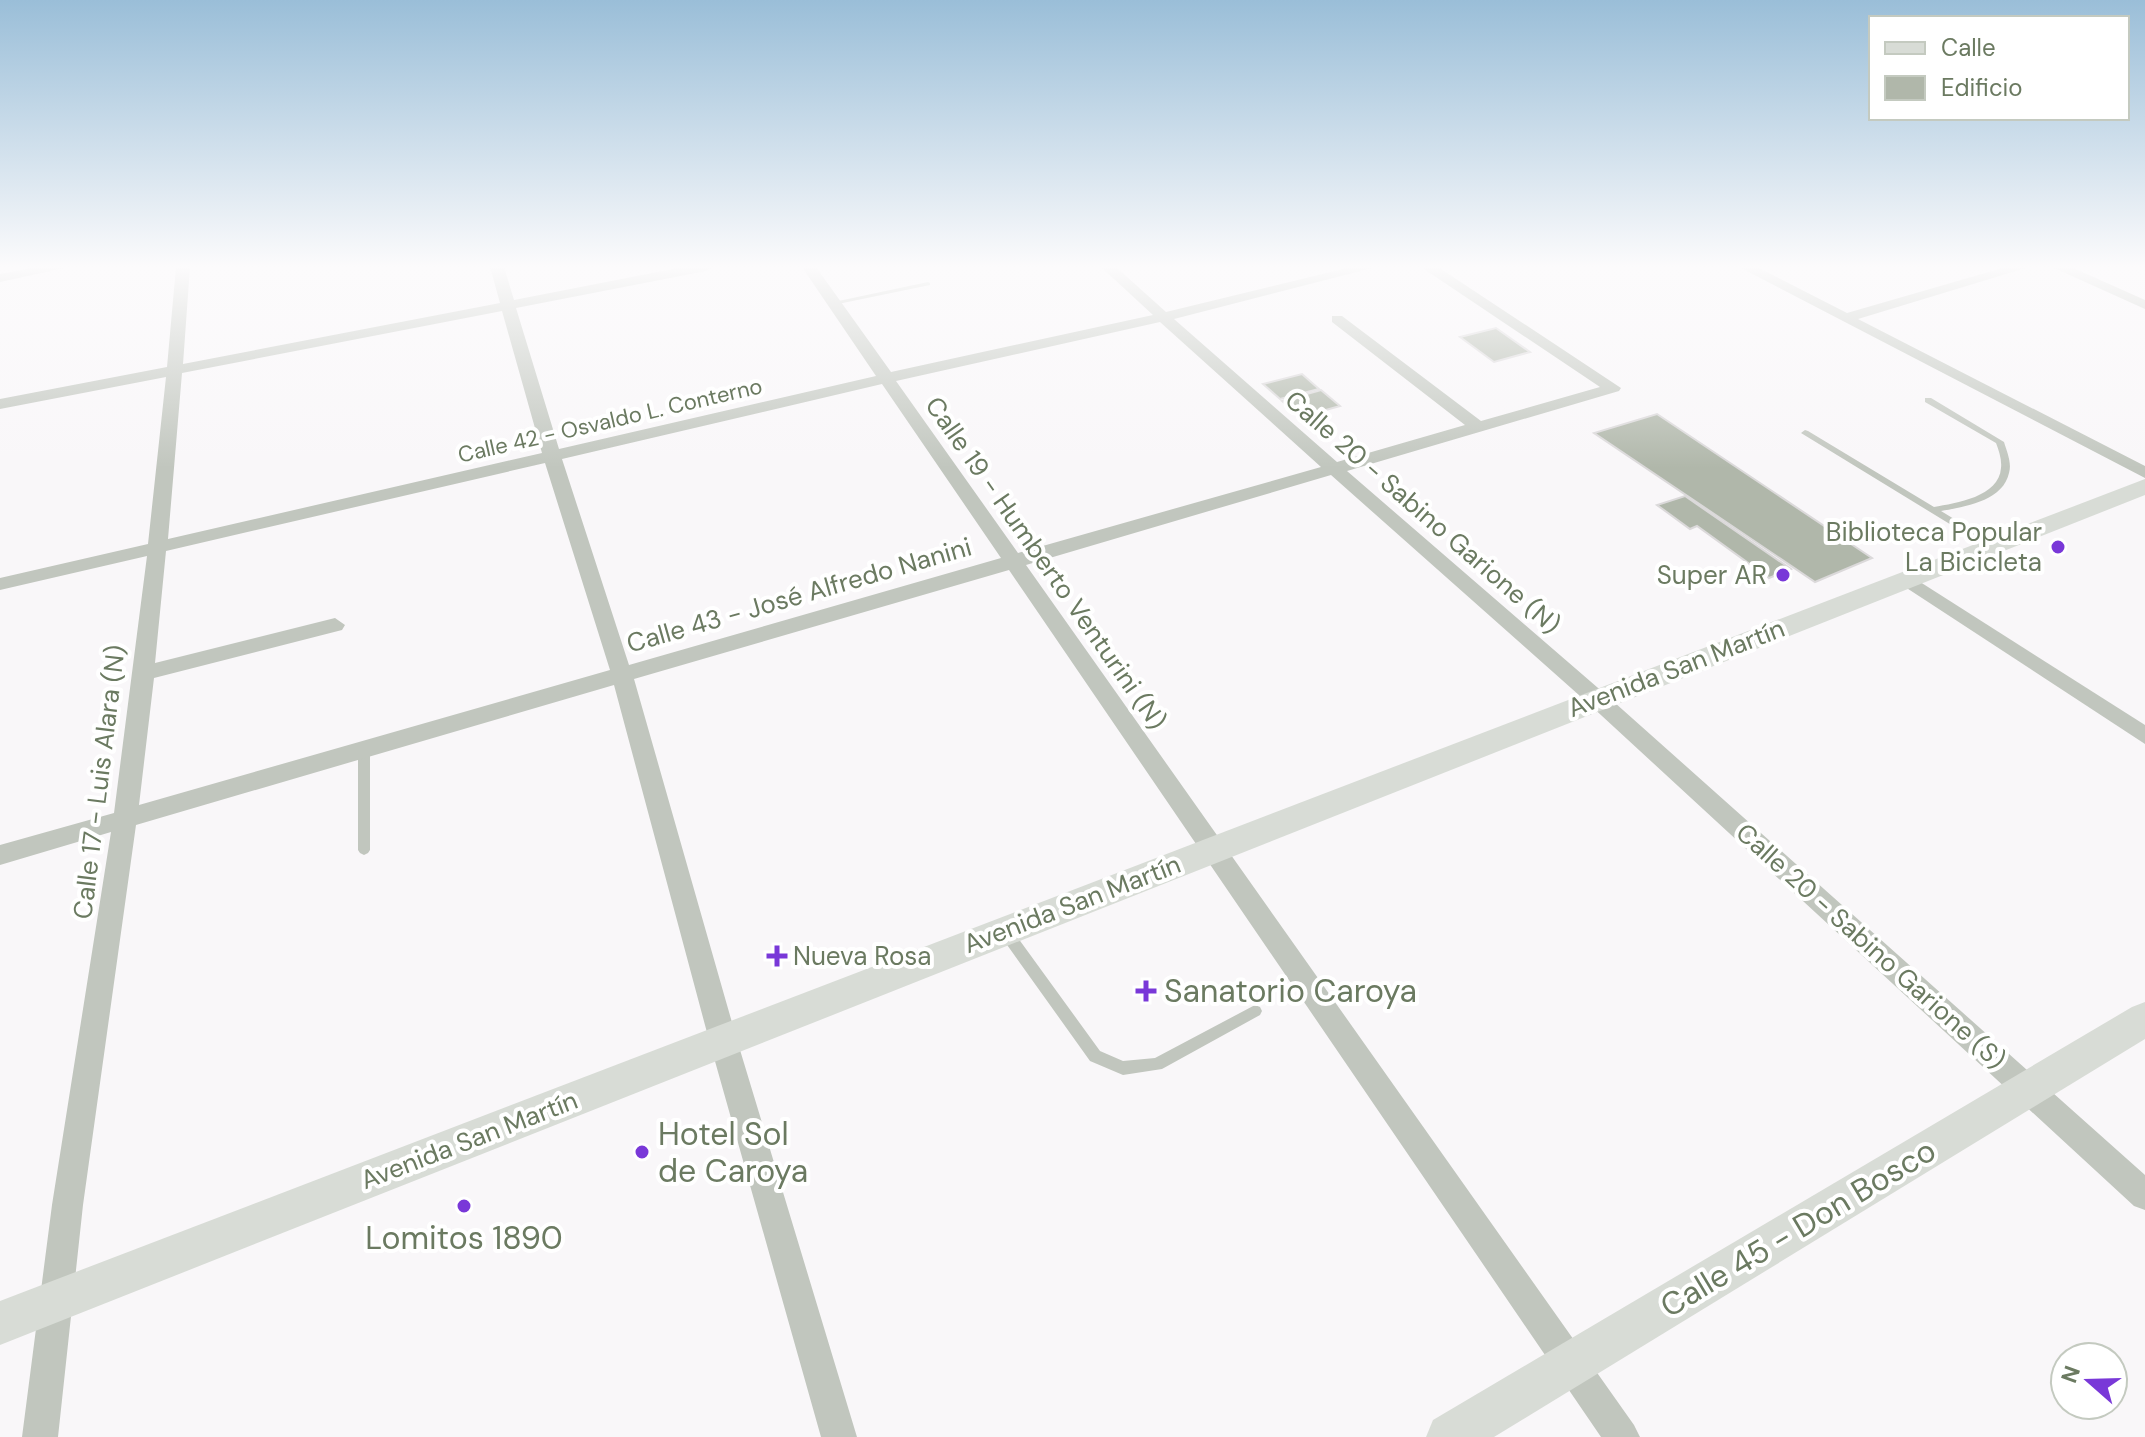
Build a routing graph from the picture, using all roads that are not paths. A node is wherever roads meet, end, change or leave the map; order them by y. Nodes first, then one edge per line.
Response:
1 (177, 334) edge
2 (364, 334) edge
3 (517, 334) edge
4 (855, 334) edge
5 (1086, 334) edge
6 (1182, 334) edge
7 (1357, 334) edge
8 (1531, 334) edge
9 (1877, 334) edge
10 (174, 371) junction
11 (887, 378) junction
12 (1928, 400) dead end
13 (0, 404) edge
14 (1478, 427) junction
15 (1805, 433) dead end
16 (552, 456) junction
17 (1333, 469) junction
18 (2145, 473) edge
19 (2145, 486) edge
20 (1934, 510) junction
21 (1992, 546) junction
22 (156, 548) junction
23 (1014, 561) junction
24 (1906, 579) junction
25 (0, 584) edge
26 (335, 625) dead end
27 (142, 674) junction
28 (622, 675) junction
29 (1597, 699) junction
30 (2145, 736) edge
31 (364, 750) junction
32 (125, 819) junction
33 (1213, 849) junction
34 (364, 850) dead end
35 (0, 855) edge
36 (1005, 930) junction
37 (1255, 1011) dead end
38 (2145, 1019) edge
39 (723, 1040) junction
40 (2029, 1089) junction
41 (2145, 1195) edge
42 (53, 1302) junction
43 (0, 1323) edge
44 (1572, 1364) junction
45 (40, 1437) edge
46 (839, 1437) edge
47 (1450, 1437) edge
48 (1622, 1437) edge

1 - 10 street, Calle 17 - Luis Alara (N)
2 - 10 street
3 - 16 street
4 - 11 street, Calle 19 - Humberto Venturini (N)
5 - 11 street, Calle 42 - Osvaldo L. Conterno
6 - 17 street, Calle 20 - Sabino Garione (N)
7 - 14 street
8 - 14 street, Calle 43 - José Alfredo Nanini
9 - 18 street
10 - 13 street
10 - 22 street, Calle 17 - Luis Alara (N)
11 - 16 street, Calle 42 - Osvaldo L. Conterno
11 - 23 street, Calle 19 - Humberto Venturini (N)
12 - 20 lane
14 - 17 street, Calle 43 - José Alfredo Nanini
15 - 20 lane
16 - 22 street, Calle 42 - Osvaldo L. Conterno
16 - 28 street
17 - 23 street, Calle 43 - José Alfredo Nanini
17 - 29 street, Calle 20 - Sabino Garione (N)
19 - 21 main road, Avenida San Martín
20 - 21 lane
21 - 24 main road, Avenida San Martín
22 - 25 street, Calle 42 - Osvaldo L. Conterno
22 - 27 street, Calle 17 - Luis Alara (N)
23 - 28 street, Calle 43 - José Alfredo Nanini
23 - 33 street, Calle 19 - Humberto Venturini (N)
24 - 29 main road, Avenida San Martín
24 - 30 street
26 - 27 street
27 - 32 street, Calle 17 - Luis Alara (N)
28 - 31 street, Calle 43 - José Alfredo Nanini
28 - 39 street
29 - 33 main road, Avenida San Martín
29 - 40 street, Calle 20 - Sabino Garione (S)
31 - 32 street, Calle 43 - José Alfredo Nanini
31 - 34 lane
32 - 35 street, Calle 43 - José Alfredo Nanini
32 - 42 street, Calle 17 - Luis Alara (N)
33 - 36 main road, Avenida San Martín
33 - 44 street, Calle 19 - Humberto Venturini (N)
36 - 37 lane
36 - 39 main road, Avenida San Martín
38 - 40 main road, Calle 45 - Don Bosco
39 - 42 main road, Avenida San Martín
39 - 46 street
40 - 41 street, Calle 20 - Sabino Garione (S)
40 - 44 main road, Calle 45 - Don Bosco
42 - 43 main road, Avenida San Martín
42 - 45 street, Calle 17 - Luis Alara (N)
44 - 47 main road, Calle 45 - Don Bosco
44 - 48 street, Calle 19 - Humberto Venturini (N)

